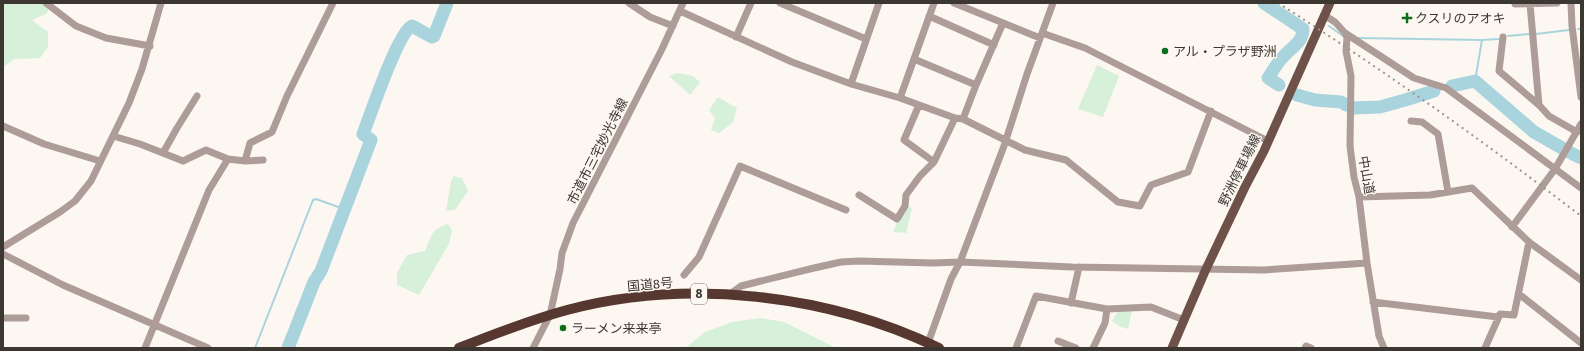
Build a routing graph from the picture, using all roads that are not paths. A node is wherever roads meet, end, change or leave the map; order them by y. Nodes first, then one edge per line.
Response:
1 (46, 3) edge
2 (162, 3) edge
3 (333, 3) edge
4 (629, 3) edge
5 (683, 3) edge
6 (751, 3) edge
7 (780, 3) edge
8 (880, 3) edge
9 (934, 3) edge
10 (954, 3) edge
11 (1053, 3) edge
12 (1329, 3) edge
13 (1557, 3) edge
14 (1571, 3) edge
15 (1515, 4) edge
16 (1530, 4) edge
17 (680, 11) junction
18 (1324, 15) junction
19 (929, 16) junction
20 (1003, 23) junction
21 (672, 26) junction
22 (1345, 33) junction
23 (1041, 36) junction
24 (736, 37) junction
25 (1503, 37) dead end
26 (866, 39) junction
27 (994, 45) junction
28 (150, 46) junction
29 (914, 59) junction
30 (851, 84) junction
31 (976, 85) junction
32 (1581, 93) edge
33 (197, 96) dead end
34 (900, 98) junction
35 (919, 105) junction
36 (1539, 105) junction
37 (1211, 111) junction
38 (955, 118) junction
39 (963, 119) junction
40 (1411, 121) dead end
41 (1581, 124) edge
42 (3, 126) edge
43 (1577, 132) junction
44 (113, 136) junction
45 (1006, 140) junction
46 (1268, 141) junction
47 (163, 153) junction
48 (228, 159) junction
49 (263, 160) dead end
50 (100, 161) junction
51 (245, 161) junction
52 (934, 162) junction
53 (1555, 169) junction
54 (1581, 188) edge
55 (1448, 192) junction
56 (859, 196) dead end
57 (1359, 197) junction
58 (846, 210) dead end
59 (1512, 227) junction
60 (1529, 242) junction
61 (3, 247) edge
62 (3, 254) edge
63 (960, 262) junction
64 (1367, 263) junction
65 (1079, 268) junction
66 (1206, 269) junction
67 (684, 275) dead end
68 (1581, 280) edge
69 (730, 294) junction
70 (1519, 294) junction
71 (1373, 302) junction
72 (1071, 303) junction
73 (1107, 309) junction
74 (550, 315) junction
75 (1498, 317) junction
76 (3, 318) edge
77 (26, 318) dead end
78 (1184, 320) junction
79 (154, 325) junction
80 (1058, 341) dead end
81 (928, 343) junction
82 (1581, 343) edge
83 (144, 348) edge
84 (208, 348) edge
85 (459, 348) edge
86 (533, 348) edge
87 (939, 348) edge
88 (1016, 348) edge
89 (1076, 348) edge
90 (1093, 348) edge
91 (1172, 348) edge
92 (1305, 348) edge
93 (1311, 348) edge
94 (1384, 348) edge
95 (1485, 348) edge

1 - 28 street
2 - 28 street
3 - 51 street
4 - 21 street
5 - 17 street, 市道市三宅妙光寺線
6 - 24 street
7 - 26 street
8 - 26 street
9 - 19 street
10 - 20 street
11 - 23 street
12 - 18 main road, 野洲停車場線
13 - 16 street
14 - 32 street
15 - 16 street
16 - 36 street
17 - 21 street, 市道市三宅妙光寺線
17 - 24 street
18 - 22 street
18 - 46 main road, 野洲停車場線
19 - 27 street
19 - 29 street
20 - 23 street
20 - 27 street
21 - 74 street, 市道市三宅妙光寺線
22 - 53 street
22 - 57 street, 中山道
23 - 37 street
23 - 45 street
24 - 30 street
25 - 36 street
26 - 30 street
27 - 31 street
28 - 44 street
29 - 31 street
29 - 34 street
30 - 34 street
31 - 39 street
33 - 47 street
34 - 35 street
35 - 38 street
35 - 52 street
36 - 43 street
37 - 45 street
37 - 46 street
38 - 39 street
38 - 52 street
39 - 45 street
40 - 55 street
41 - 43 street
42 - 50 street
43 - 53 street
44 - 47 street
44 - 50 street
45 - 63 street
46 - 66 main road, 野洲停車場線
47 - 48 street
48 - 51 street
48 - 79 street
49 - 51 street
50 - 61 street
52 - 56 street
53 - 54 street
53 - 59 street
55 - 57 street
55 - 59 street
57 - 64 street, 中山道
58 - 67 street
59 - 60 street
60 - 68 street
60 - 70 street
62 - 79 street
63 - 65 street
63 - 69 street
63 - 81 street
64 - 66 street
64 - 71 street, 中山道
65 - 66 street
65 - 72 street
66 - 78 main road, 野洲停車場線
69 - 74 highway, 国道8号 / 8
69 - 81 highway, 国道8号 / 8
70 - 75 street
70 - 82 street
71 - 75 street
71 - 94 street, 中山道
72 - 73 street
72 - 88 street
73 - 78 street
73 - 90 street
74 - 85 highway, 国道8号 / 8
74 - 86 street, 市道市三宅妙光寺線
75 - 95 street
76 - 77 street
78 - 91 main road, 野洲停車場線
79 - 83 street
79 - 84 street
80 - 89 street
81 - 87 highway, 国道8号 / 8
92 - 93 street

